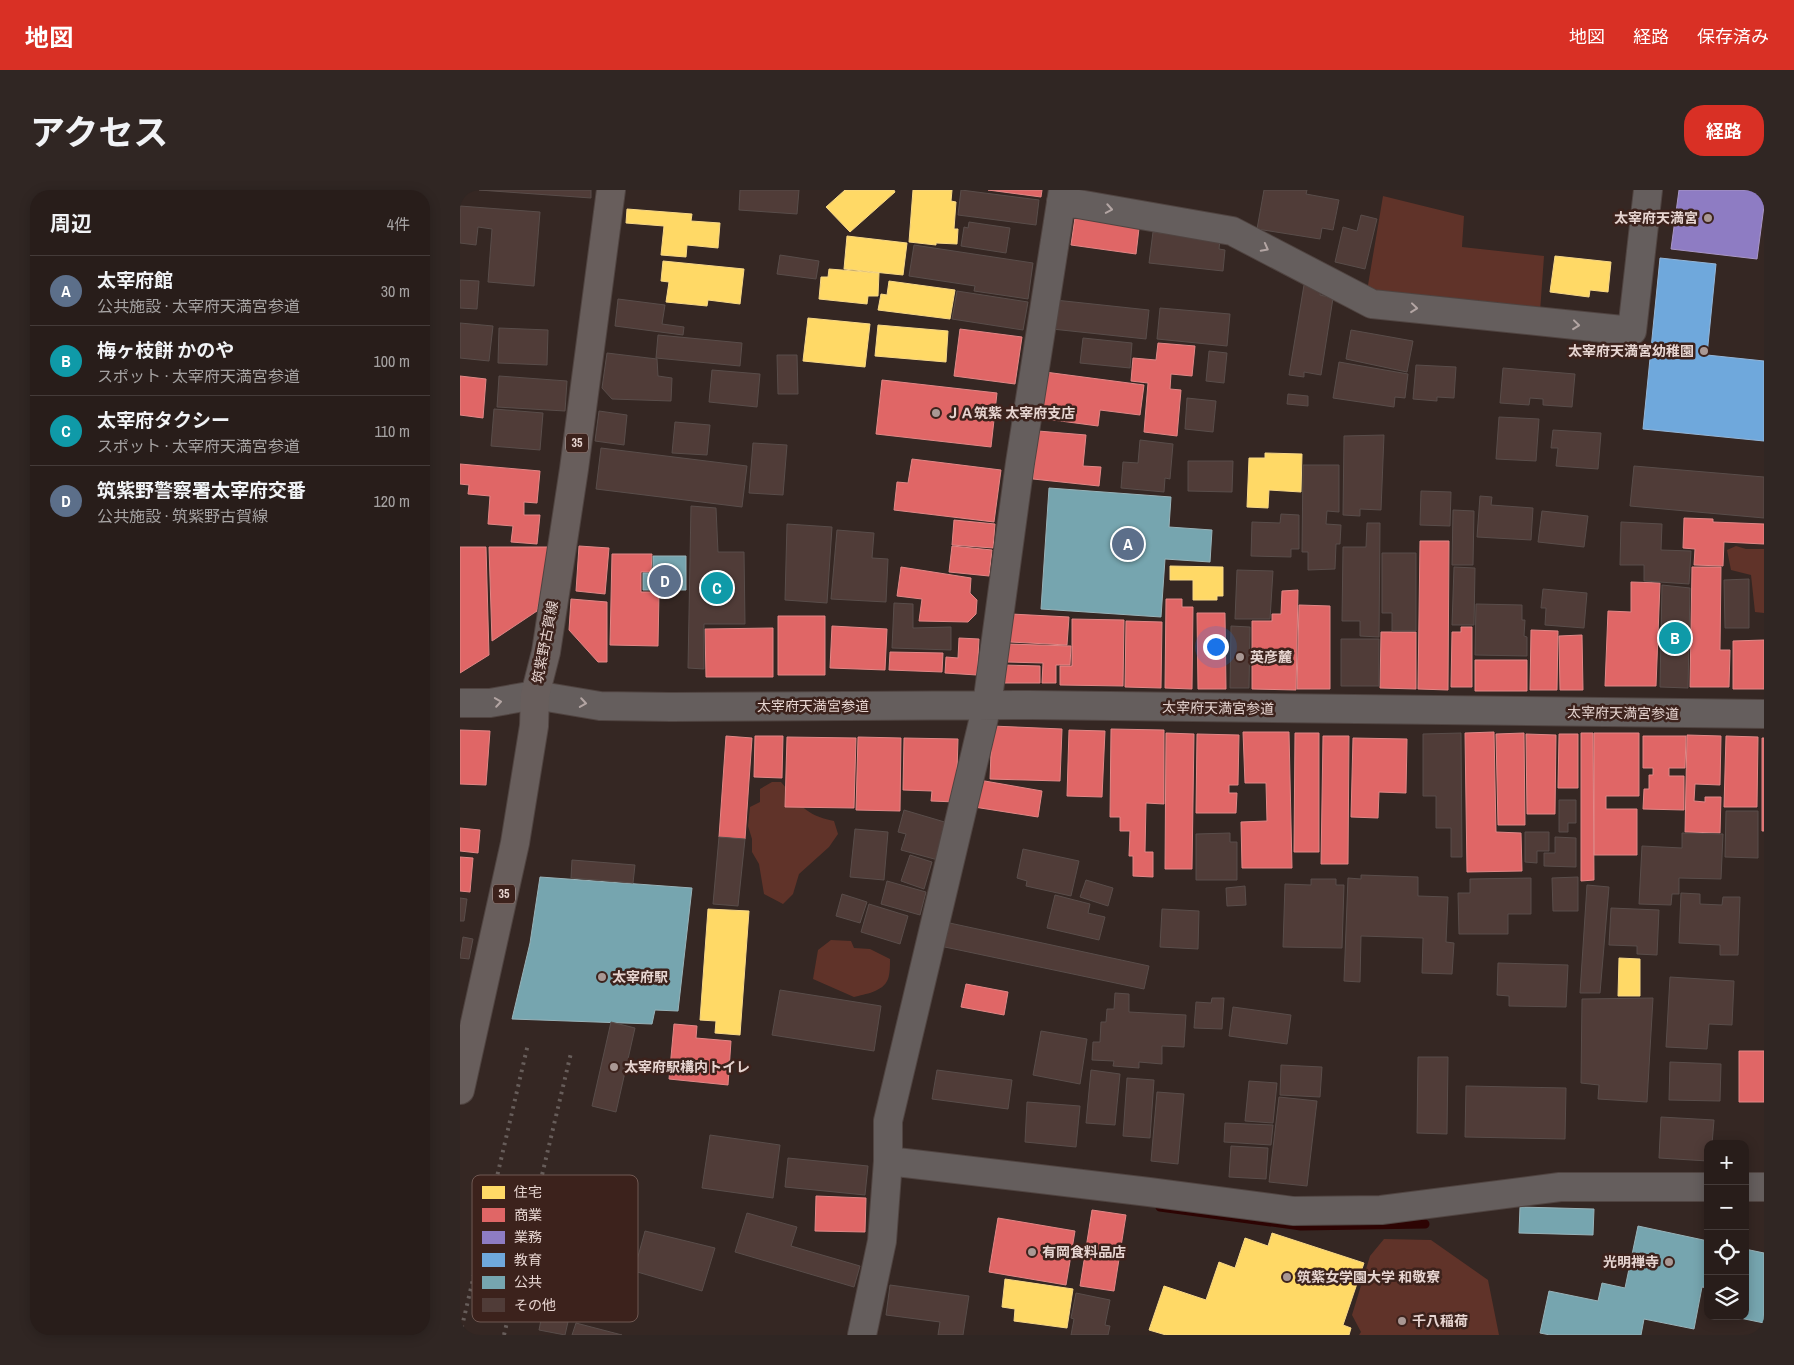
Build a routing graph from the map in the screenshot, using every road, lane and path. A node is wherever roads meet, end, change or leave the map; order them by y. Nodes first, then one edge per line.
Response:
1 (611, 190) edge
2 (1648, 190) edge
3 (1062, 196) edge
4 (535, 695) junction
5 (460, 703) edge
6 (987, 705) junction
7 (1764, 714) edge
8 (460, 1090) edge
9 (888, 1162) junction
10 (1704, 1187) edge
11 (1749, 1187) edge
12 (1764, 1187) edge
13 (862, 1335) edge

1 - 4 main road, 筑紫野古賀線 / 35
3 -> 2 street
3 - 6 street
5 -> 4 street, 太宰府天満宮参道
4 -> 6 street, 太宰府天満宮参道
4 - 8 main road, 筑紫野古賀線 / 35
6 - 7 street, 太宰府天満宮参道
6 - 9 street
9 - 10 street
9 - 13 street
11 - 12 street

